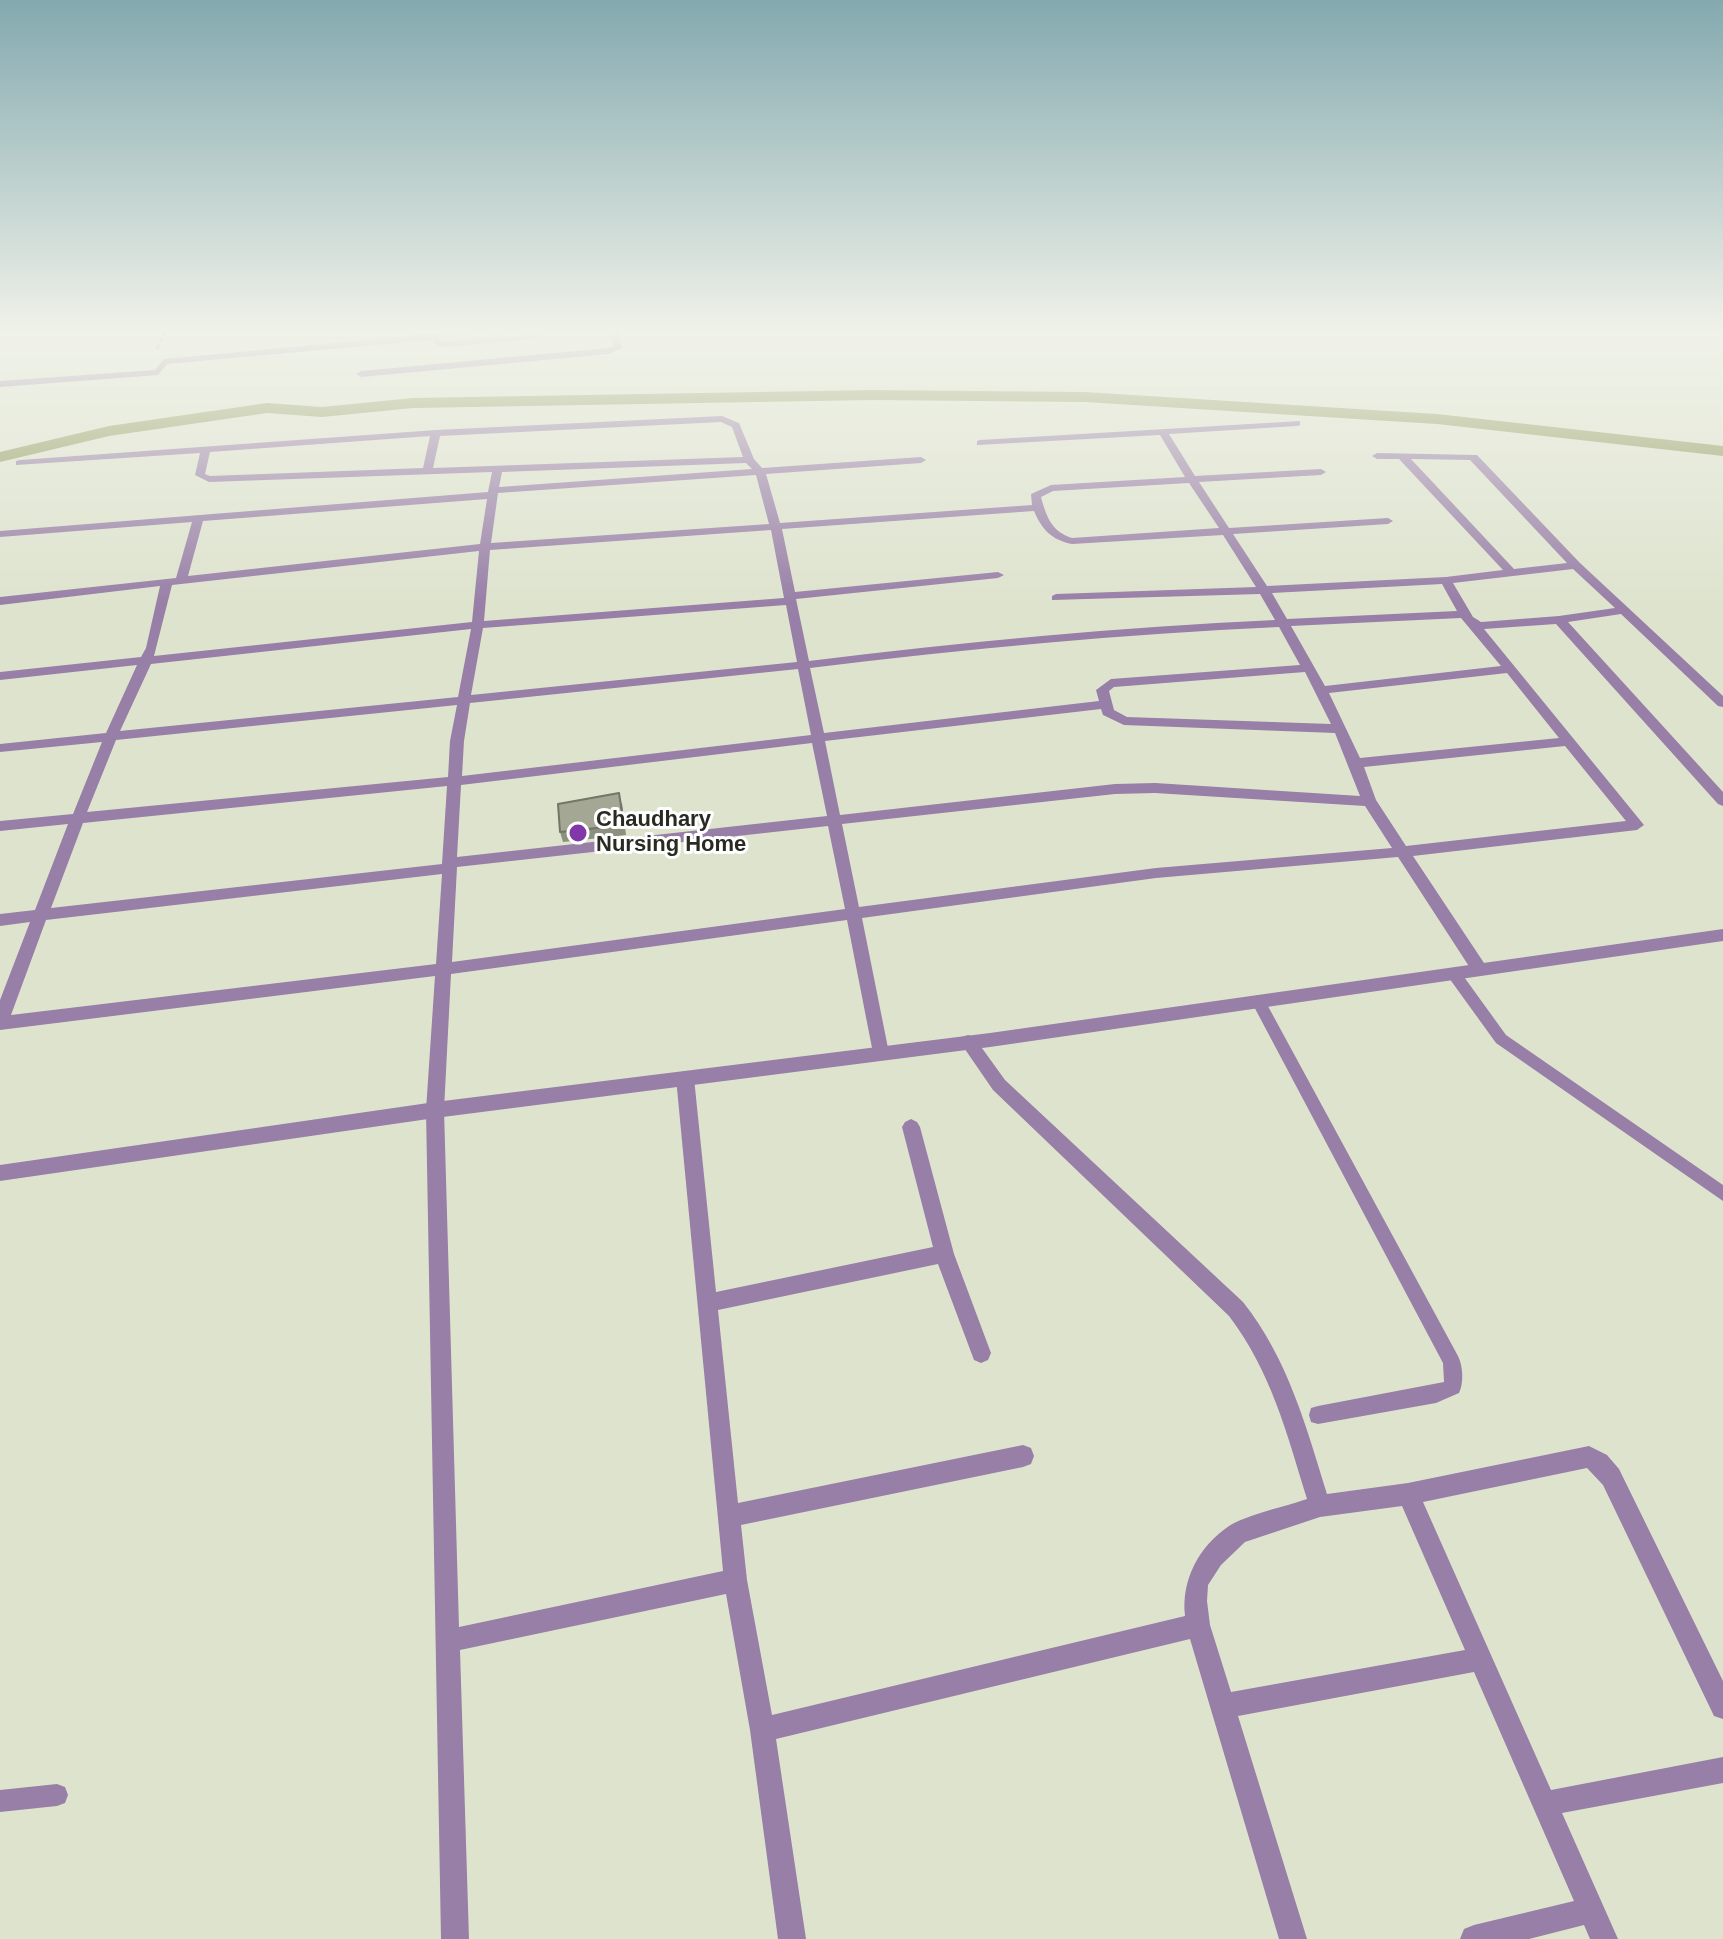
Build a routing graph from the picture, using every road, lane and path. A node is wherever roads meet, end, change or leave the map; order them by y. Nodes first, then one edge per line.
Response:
1 (651, 422) edge
2 (730, 422) edge
3 (1297, 423) dead end
4 (1163, 432) junction
5 (436, 433) junction
6 (980, 443) dead end
7 (206, 449) junction
8 (1377, 456) dead end
9 (1402, 456) junction
10 (749, 460) junction
11 (921, 460) dead end
12 (20, 463) dead end
13 (497, 470) junction
14 (427, 472) junction
15 (1321, 472) dead end
16 (761, 473) junction
17 (1190, 480) junction
18 (494, 492) junction
19 (1038, 508) junction
20 (198, 519) junction
21 (1388, 521) dead end
22 (776, 528) junction
23 (1227, 531) junction
24 (0, 534) edge
25 (485, 547) junction
26 (1576, 565) junction
27 (1512, 573) junction
28 (998, 575) dead end
29 (1446, 580) junction
30 (174, 581) junction
31 (1264, 590) junction
32 (790, 598) junction
33 (1056, 598) dead end
34 (0, 601) edge
35 (1624, 610) junction
36 (1469, 619) junction
37 (1559, 620) junction
38 (1280, 622) junction
39 (477, 625) junction
40 (145, 661) junction
41 (803, 665) junction
42 (1308, 668) junction
43 (1512, 669) junction
44 (0, 676) edge
45 (1321, 690) junction
46 (464, 698) junction
47 (1723, 703) edge
48 (1106, 704) junction
49 (1341, 729) junction
50 (111, 736) junction
51 (817, 737) junction
52 (1569, 741) junction
53 (0, 748) edge
54 (1356, 763) junction
55 (455, 781) junction
56 (1369, 801) junction
57 (1723, 801) edge
58 (78, 818) junction
59 (834, 819) junction
60 (0, 826) edge
61 (1401, 852) junction
62 (450, 866) junction
63 (852, 912) junction
64 (40, 916) junction
65 (0, 920) edge
66 (1723, 935) edge
67 (443, 969) junction
68 (1480, 970) junction
69 (1454, 974) junction
70 (1258, 1001) junction
71 (0, 1022) edge
72 (968, 1042) junction
73 (881, 1053) junction
74 (685, 1078) junction
75 (435, 1110) junction
76 (911, 1127) dead end
77 (0, 1173) edge
78 (1723, 1194) edge
79 (944, 1254) junction
80 (707, 1303) junction
81 (981, 1353) dead end
82 (1318, 1415) dead end
83 (1023, 1456) dead end
84 (1408, 1494) junction
85 (1320, 1506) junction
86 (729, 1516) junction
87 (735, 1580) junction
88 (1198, 1625) junction
89 (448, 1641) junction
90 (1480, 1659) junction
91 (1223, 1706) junction
92 (1723, 1707) edge
93 (762, 1730) junction
94 (1723, 1770) edge
95 (57, 1795) dead end
96 (0, 1801) edge
97 (1544, 1804) junction
98 (1591, 1910) junction
99 (455, 1939) edge
100 (792, 1939) edge
101 (1293, 1939) edge
102 (1474, 1939) edge
103 (1604, 1939) edge

1 - 5 street
2 - 10 street
3 - 4 street
4 - 6 street
4 - 17 street
5 - 7 street
5 - 14 street
7 - 12 street
7 - 14 street
8 - 9 street
9 - 26 street
9 - 27 street
10 - 13 street
10 - 16 street
11 - 16 street
13 - 14 street
13 - 18 street
15 - 17 street
16 - 18 street
16 - 22 street
17 - 19 street
17 - 23 street
18 - 20 street
18 - 25 street
19 - 22 street
19 - 23 street
20 - 24 street
20 - 30 street
21 - 23 street
22 - 25 street
22 - 32 street
23 - 31 street
25 - 30 street
25 - 39 street
26 - 27 street
26 - 35 street
27 - 29 street
28 - 32 street
29 - 31 street
29 - 36 street
30 - 34 street
30 - 40 street
31 - 33 street
31 - 38 street
32 - 39 street
32 - 41 street
35 - 37 street
35 - 47 street
36 - 37 street
36 - 38 street
36 - 43 street
37 - 57 street
38 - 41 street
38 - 42 street
39 - 40 street
39 - 46 street
40 - 44 street
40 - 50 street
41 - 46 street
41 - 51 street
42 - 45 street
42 - 48 street
43 - 45 street
43 - 52 street
45 - 49 street
46 - 50 street
46 - 55 street
48 - 49 street
48 - 51 street
49 - 54 street
50 - 53 street
50 - 58 street
51 - 55 street
51 - 59 street
52 - 54 street
52 - 61 street
54 - 56 street
55 - 58 street
55 - 62 street
56 - 59 street
56 - 61 street
58 - 60 street
58 - 64 street
59 - 62 street
59 - 63 street
61 - 63 street
61 - 68 street
62 - 64 street
62 - 67 street
63 - 67 street
63 - 73 street
64 - 65 street
64 - 71 street
66 - 68 street
67 - 71 street
67 - 75 street
68 - 69 street
69 - 70 street
69 - 78 lane
70 - 72 street
70 - 82 lane
72 - 73 street
72 - 85 street
73 - 74 street
74 - 75 street
74 - 80 street
75 - 77 street
75 - 89 street
76 - 79 street
79 - 80 street
79 - 81 street
80 - 86 street
83 - 86 street
84 - 85 street
84 - 90 street
84 - 92 street
85 - 88 street
86 - 87 street
87 - 89 street
87 - 93 street
88 - 91 street
88 - 93 street
89 - 99 street
90 - 91 street
90 - 97 street
91 - 101 street
93 - 100 street
94 - 97 street
95 - 96 lane
97 - 98 street
98 - 102 street
98 - 103 street

